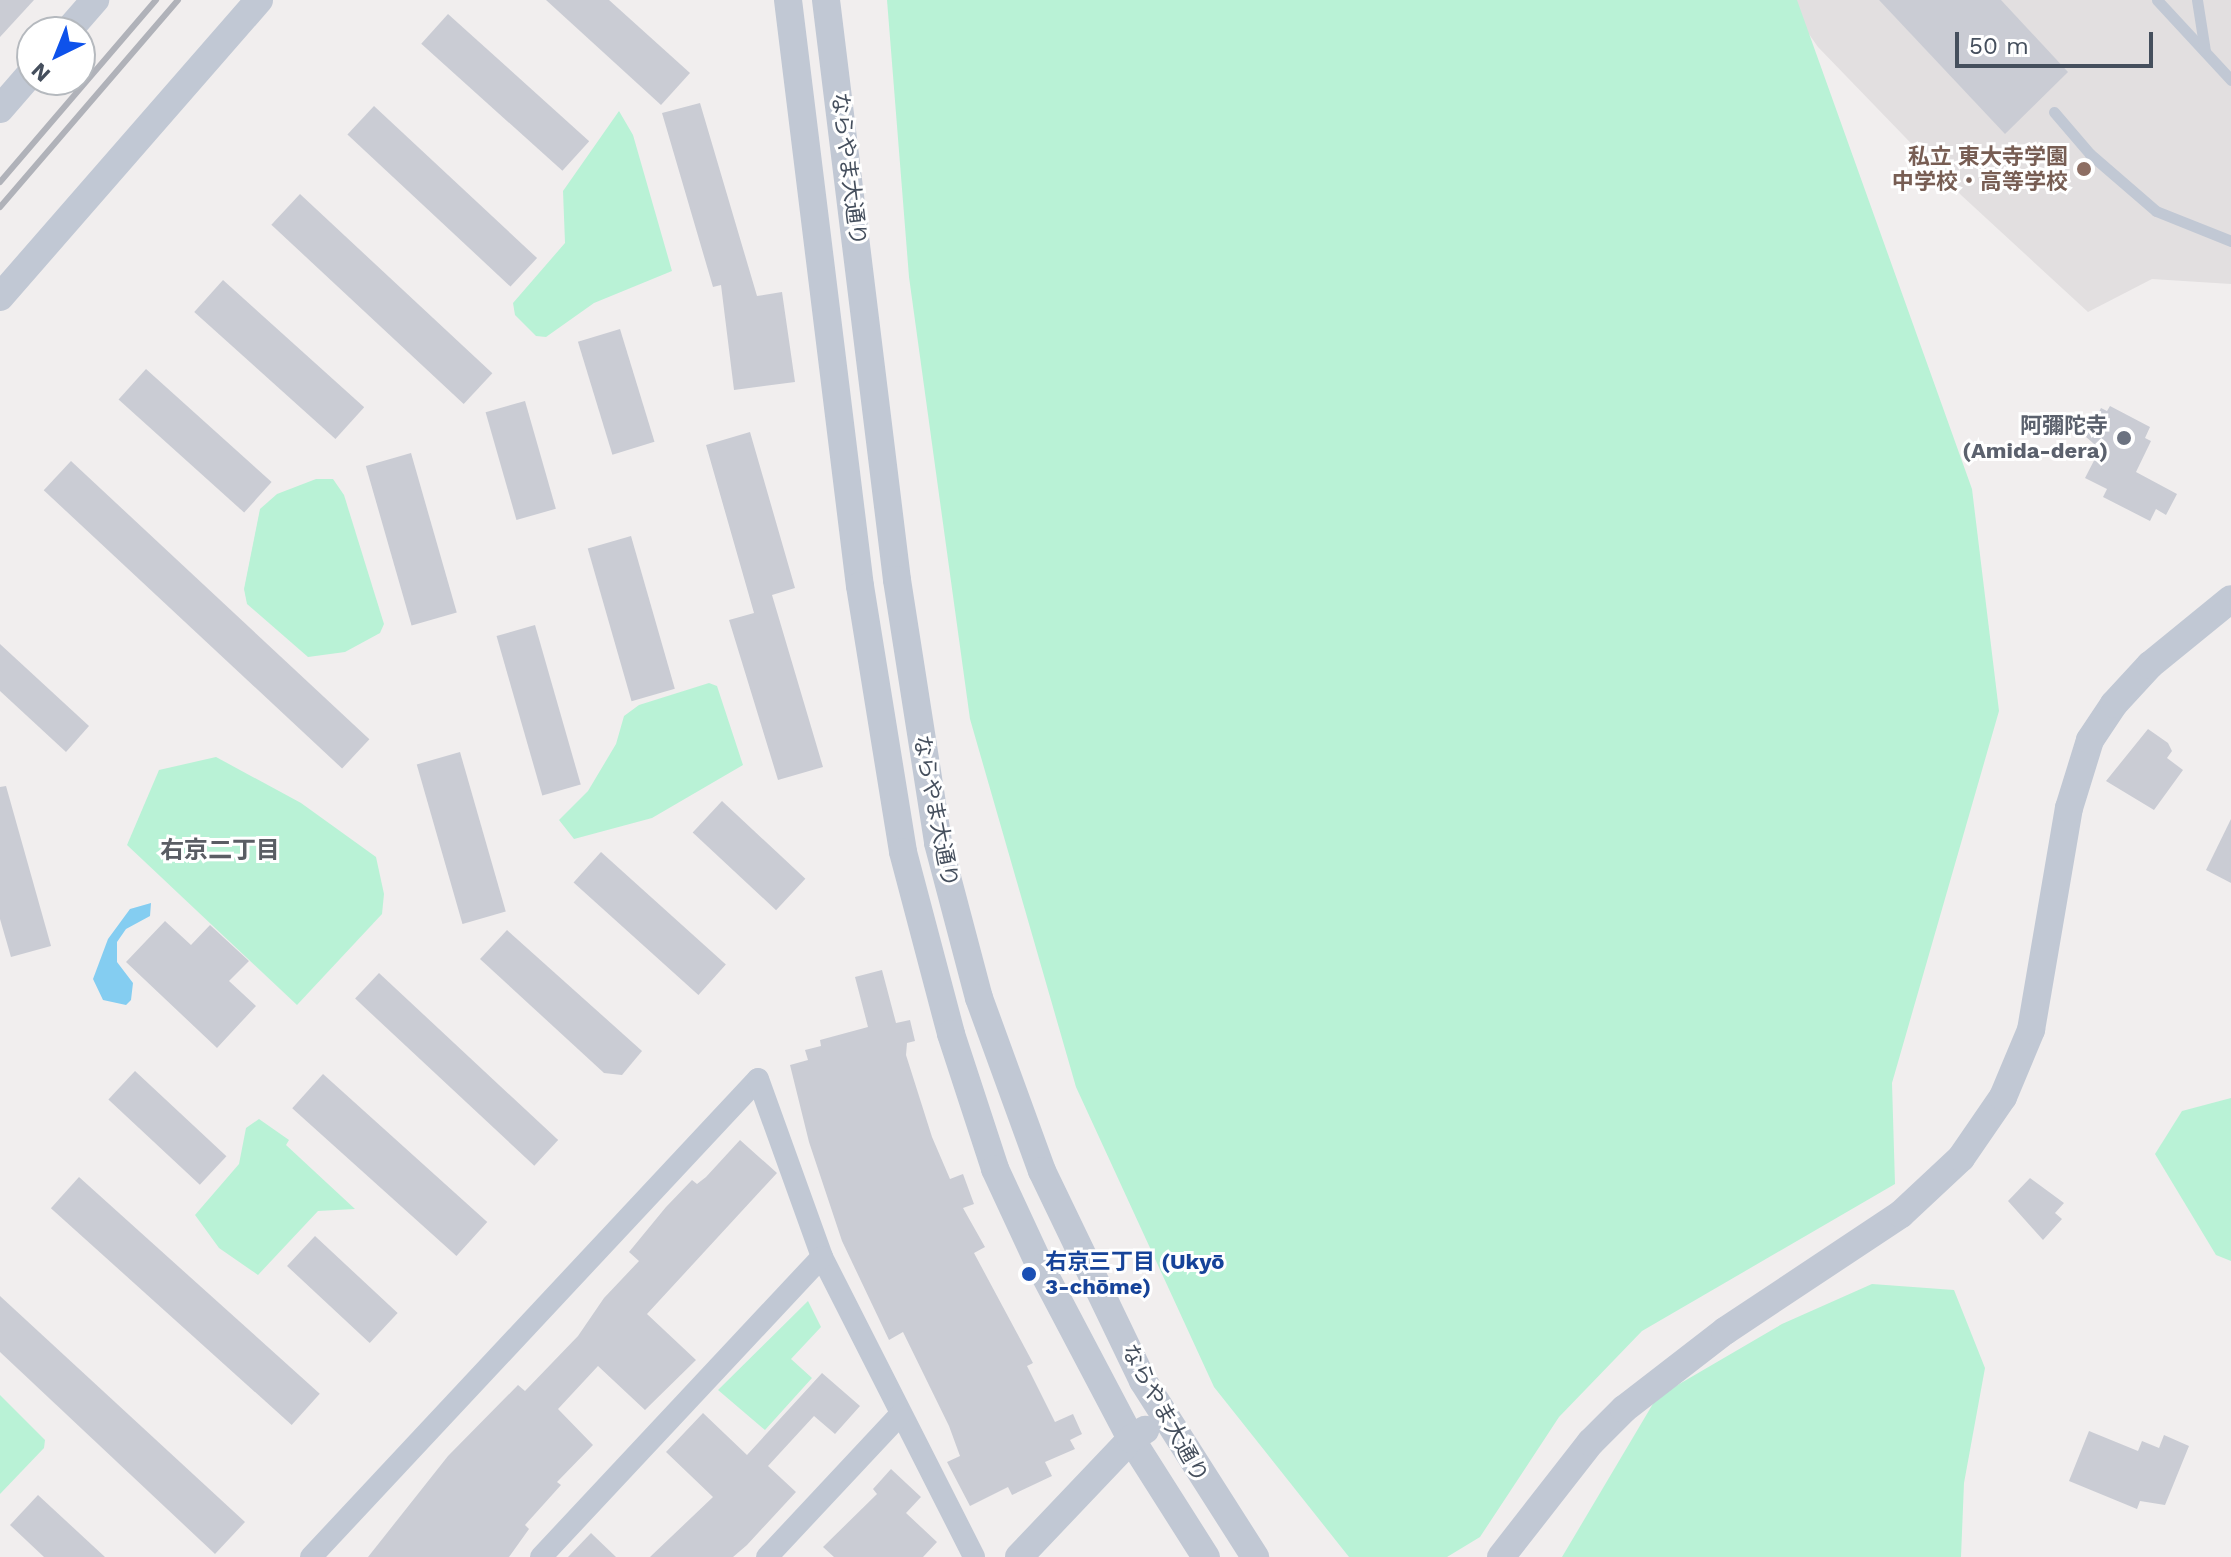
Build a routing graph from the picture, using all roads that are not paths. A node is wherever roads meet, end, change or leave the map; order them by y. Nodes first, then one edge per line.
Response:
1 (95, 0) edge
2 (259, 0) edge
3 (788, 0) edge
4 (826, 0) edge
5 (2157, 0) edge
6 (2197, 0) edge
7 (81, 16) edge
8 (2205, 52) junction
9 (2231, 80) edge
10 (16, 90) edge
11 (0, 109) edge
12 (2054, 112) dead end
13 (2231, 241) edge
14 (0, 297) edge
15 (2231, 599) edge
16 (822, 1257) junction
17 (900, 1415) junction
18 (1165, 1419) junction
19 (1131, 1439) junction
20 (319, 1554) edge
21 (541, 1557) edge
22 (767, 1557) edge
23 (974, 1557) edge
24 (1019, 1557) edge
25 (1206, 1557) edge
26 (1255, 1557) edge
27 (1501, 1557) edge

1 - 7 street
2 - 14 street
3 - 19 street, ならやま大通り
4 - 18 street, ならやま大通り
5 - 8 lane
6 - 8 lane
8 - 9 lane
10 - 11 street
12 - 13 lane
15 - 27 street
16 - 17 street
16 - 20 street
16 - 21 street
17 - 22 street
17 - 23 street
18 - 19 street
18 - 26 street, ならやま大通り
19 - 24 street
19 - 25 street, ならやま大通り

